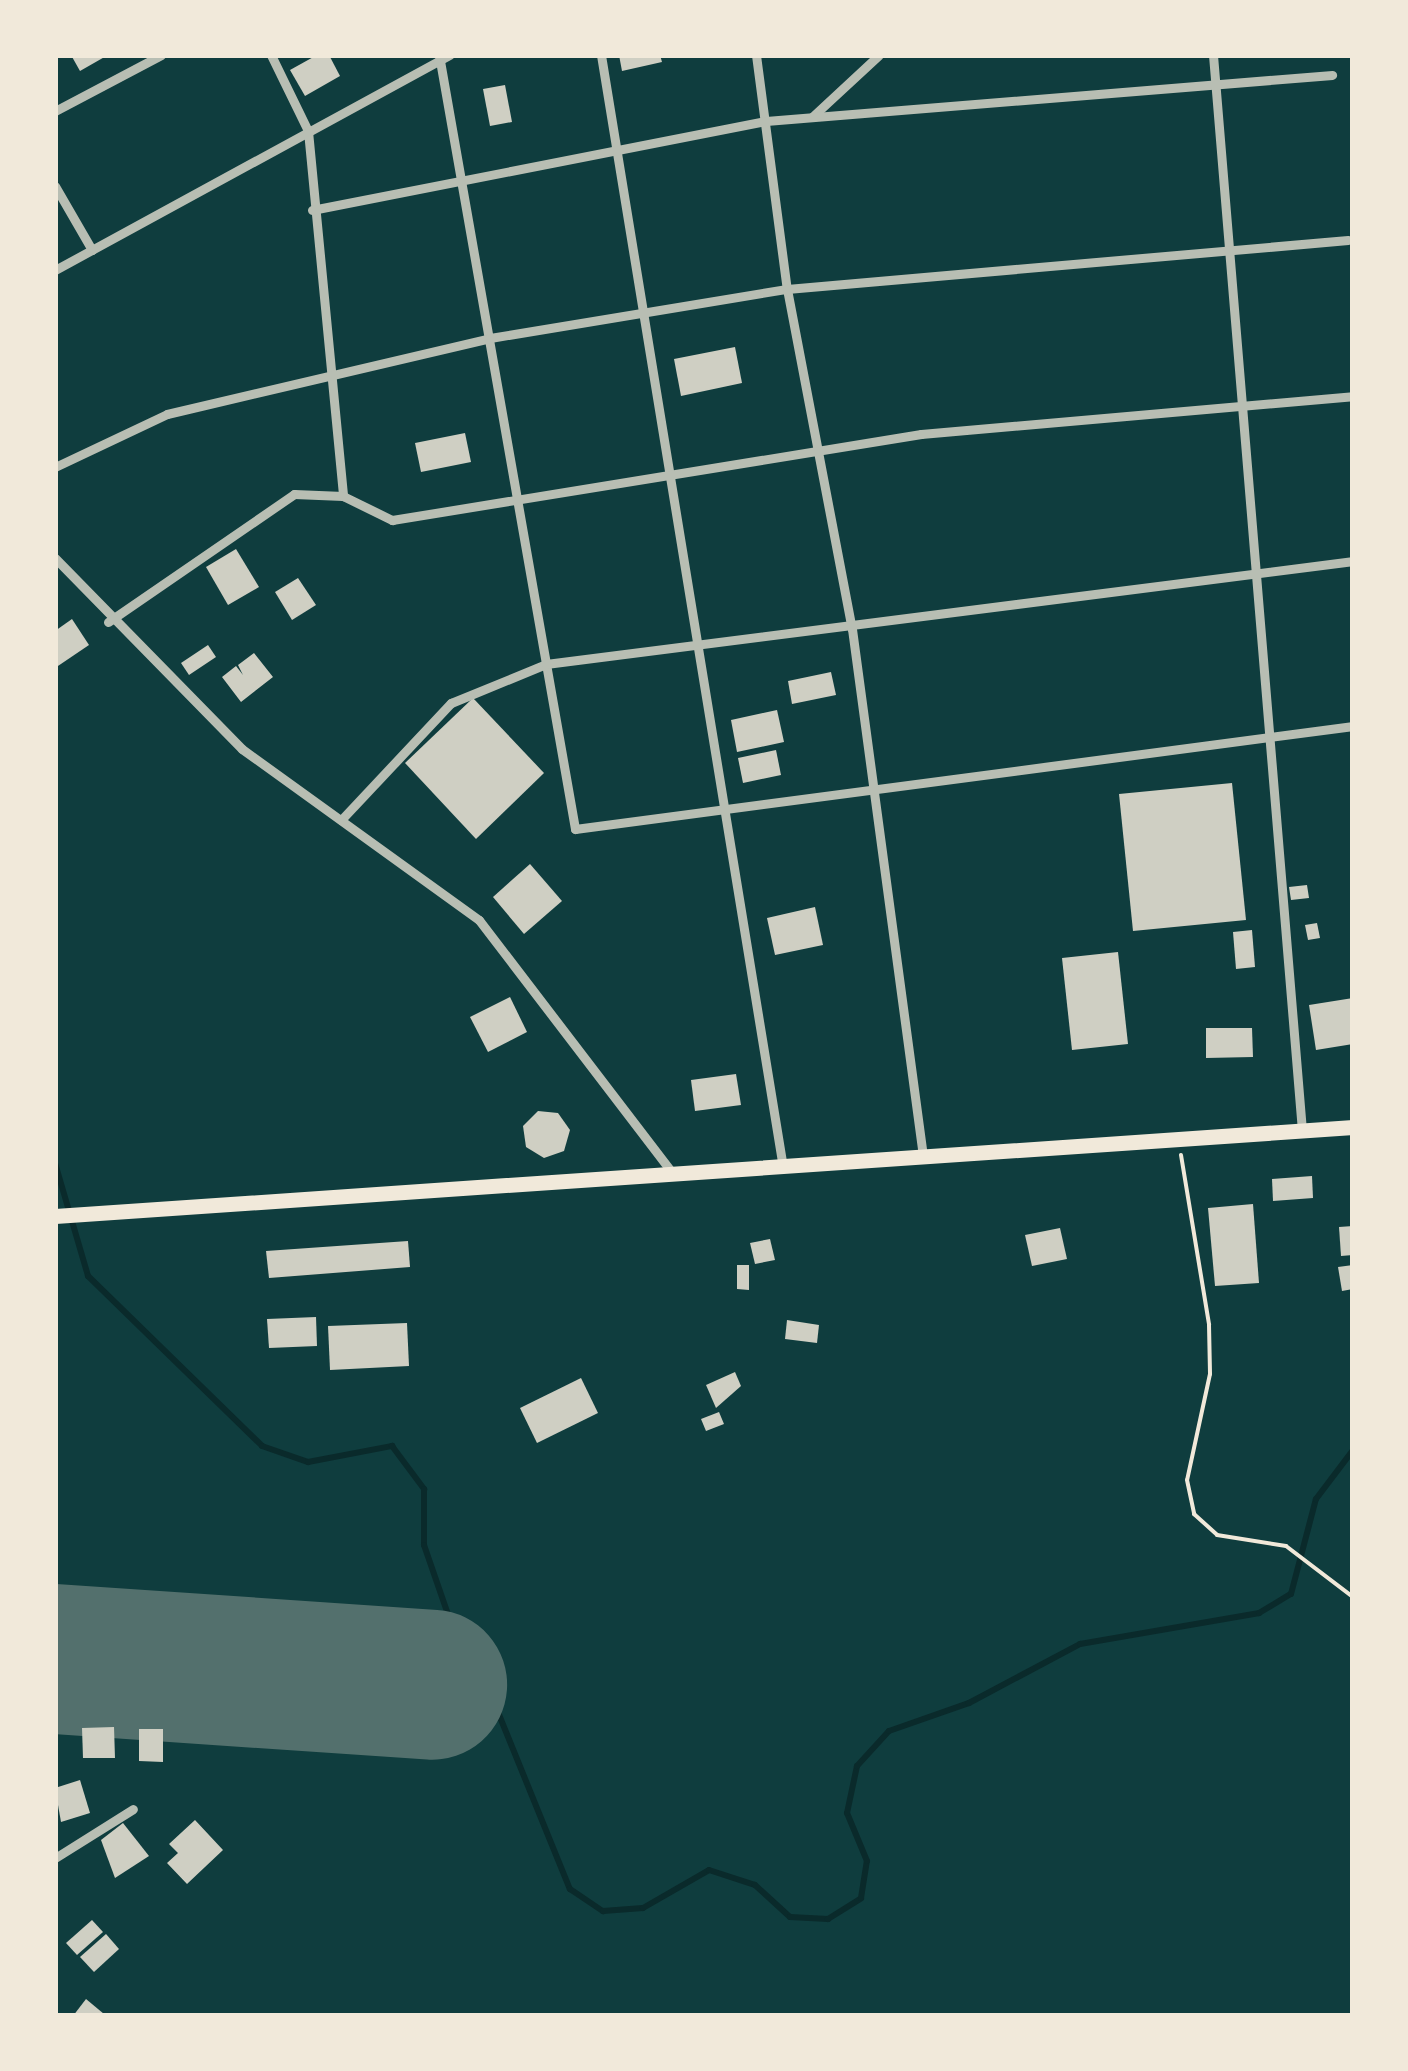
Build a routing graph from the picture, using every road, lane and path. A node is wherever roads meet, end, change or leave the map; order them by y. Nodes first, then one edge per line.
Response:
1 (161, 55) edge
2 (271, 55) edge
3 (600, 55) edge
4 (756, 55) edge
5 (879, 55) edge
6 (1213, 55) edge
7 (444, 56) edge
8 (1332, 75) dead end
9 (1216, 84) junction
10 (55, 111) edge
11 (812, 118) junction
12 (766, 121) junction
13 (308, 130) junction
14 (613, 155) junction
15 (462, 178) junction
16 (55, 186) edge
17 (312, 210) junction
18 (1348, 240) dead end
19 (92, 250) junction
20 (1230, 250) junction
21 (55, 270) edge
22 (787, 288) junction
23 (647, 312) junction
24 (490, 338) junction
25 (330, 372) junction
26 (1352, 396) edge
27 (1242, 406) junction
28 (818, 451) junction
29 (55, 467) edge
30 (675, 478) junction
31 (343, 496) junction
32 (518, 503) junction
33 (55, 558) edge
34 (1353, 561) edge
35 (1256, 572) junction
36 (108, 622) junction
37 (851, 623) junction
38 (702, 641) junction
39 (546, 664) junction
40 (1353, 726) edge
41 (1270, 736) junction
42 (872, 782) junction
43 (728, 806) junction
44 (341, 820) junction
45 (1353, 1127) edge
46 (1302, 1131) junction
47 (1178, 1140) junction
48 (923, 1159) junction
49 (783, 1168) junction
50 (673, 1174) junction
51 (57, 1216) edge
52 (1353, 1597) edge
53 (132, 1809) dead end
54 (55, 1858) edge

1 - 10 street
2 - 13 street
3 - 14 street
4 - 12 street
5 - 11 street
6 - 9 street
7 - 13 street
7 - 15 street
8 - 9 street
9 - 11 street
9 - 20 street
11 - 12 street
12 - 14 street
12 - 22 street
13 - 17 street
13 - 19 street
14 - 15 street
14 - 23 street
15 - 17 street
15 - 24 street
16 - 19 street
17 - 25 street
18 - 20 street
19 - 21 street
20 - 22 street
20 - 27 street
22 - 23 street
22 - 28 street
23 - 24 street
23 - 30 street
24 - 25 street
24 - 32 street
25 - 29 street
25 - 31 street
26 - 27 street
27 - 28 street
27 - 35 street
28 - 30 street
28 - 37 street
30 - 32 street
30 - 38 street
31 - 32 street
31 - 36 street
32 - 39 street
33 - 36 street
34 - 35 street
35 - 37 street
35 - 41 street
36 - 44 street
37 - 38 street
37 - 42 street
38 - 39 street
38 - 43 street
39 - 43 street
39 - 44 street
40 - 41 street
41 - 42 street
41 - 46 street
42 - 43 street
42 - 48 street
43 - 49 street
44 - 50 street
45 - 46 highway
46 - 47 highway
47 - 48 highway
47 - 52 path
48 - 49 highway
49 - 50 highway
50 - 51 highway
53 - 54 street

